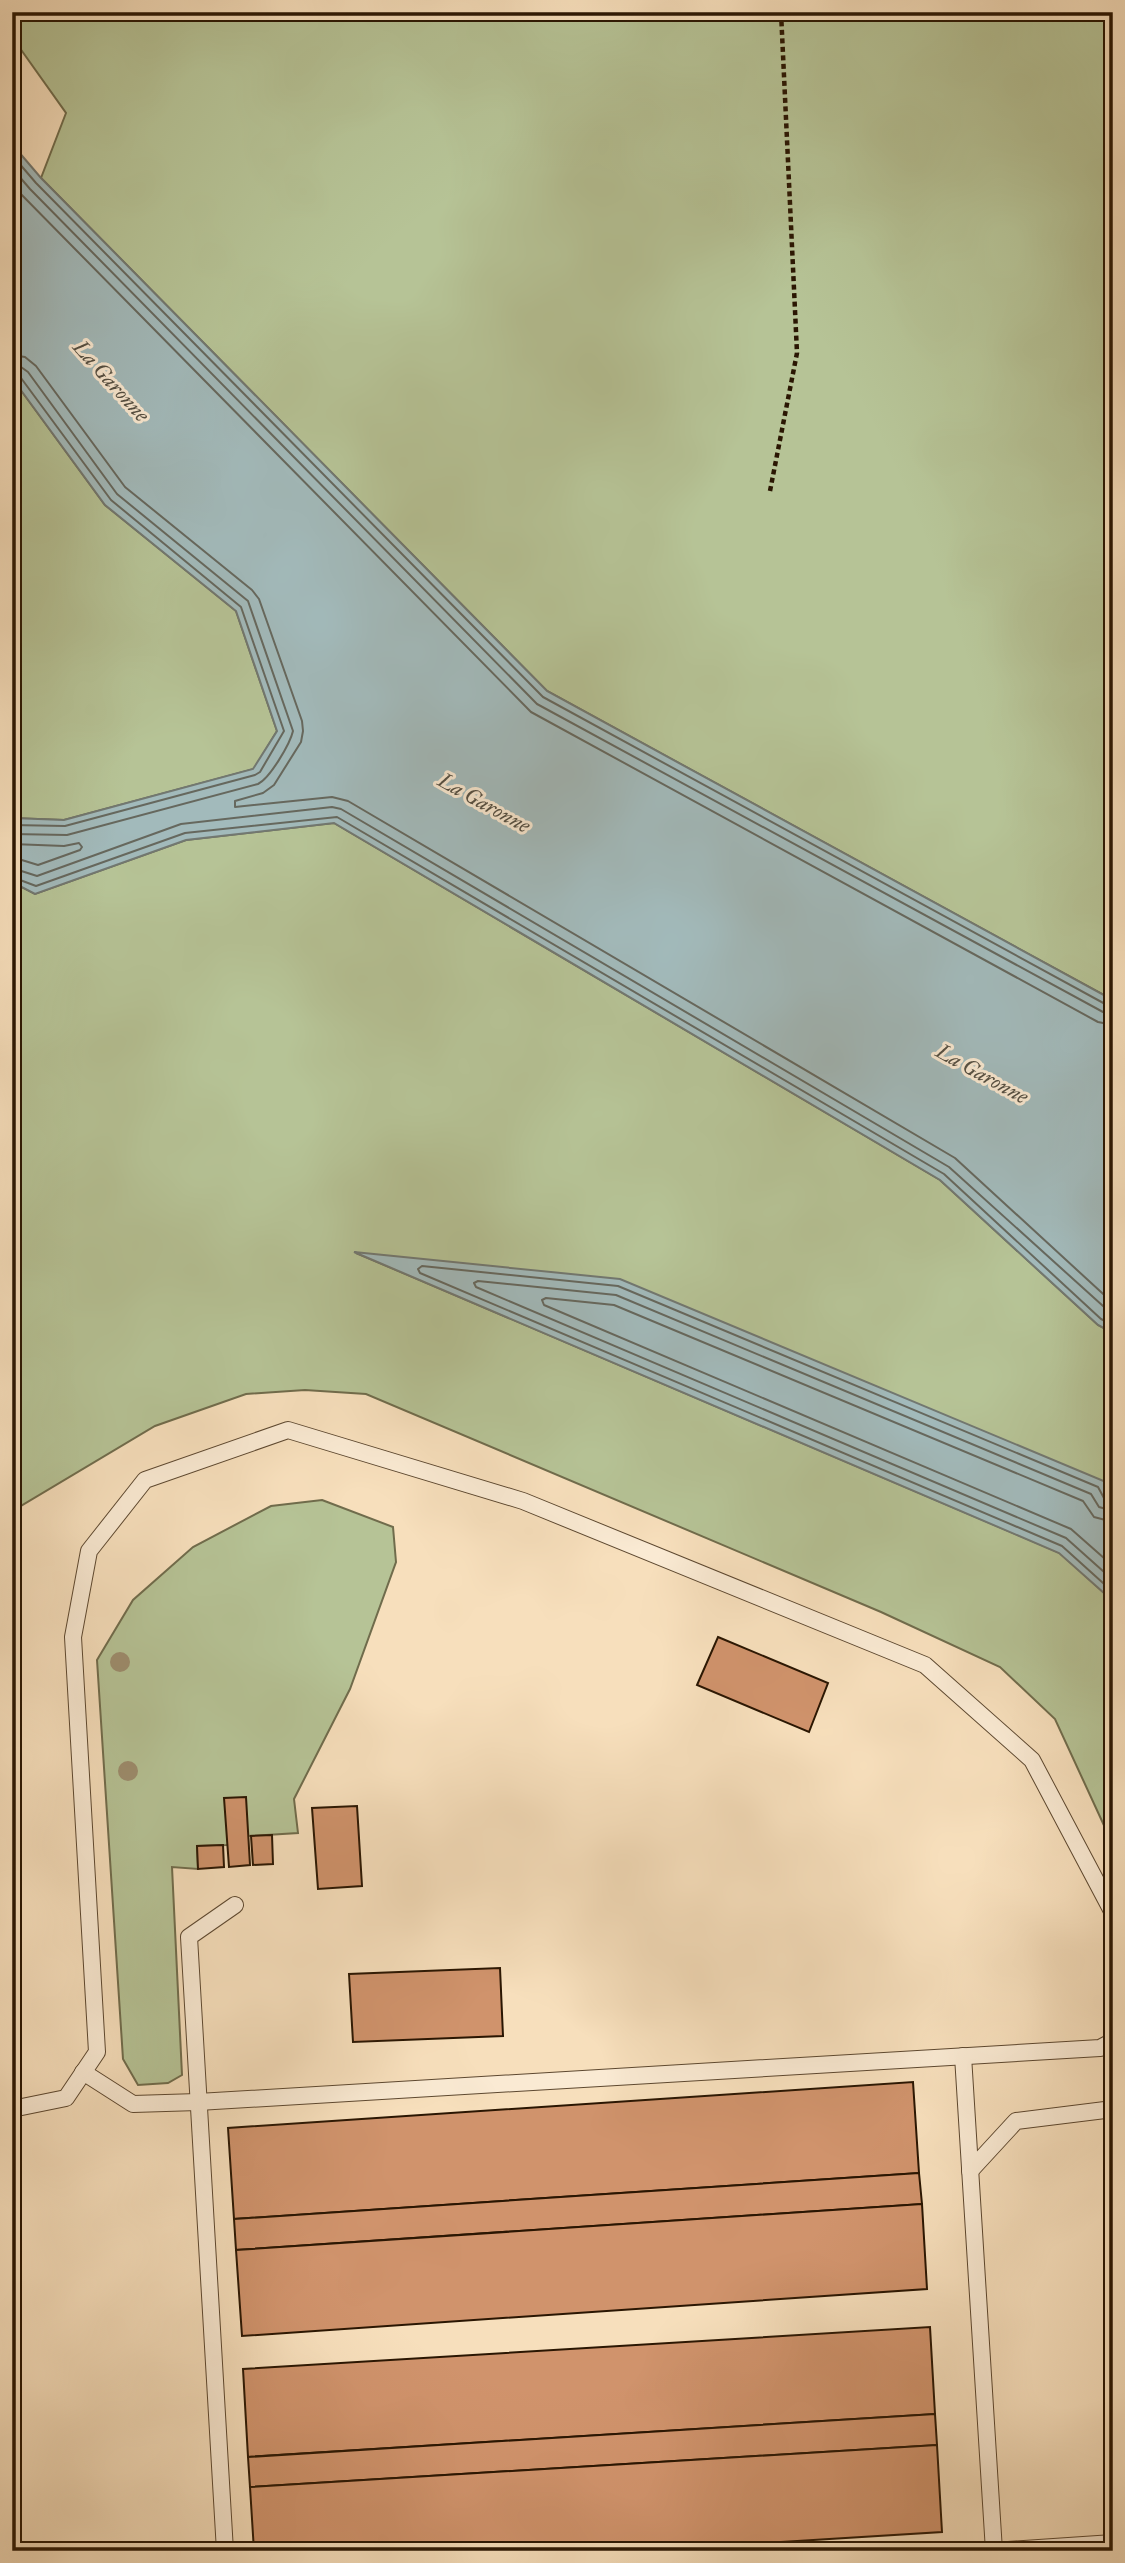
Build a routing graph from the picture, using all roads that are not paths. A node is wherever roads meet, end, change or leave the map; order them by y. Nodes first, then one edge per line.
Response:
1 (235, 1905) dead end
2 (1113, 1913) edge
3 (1113, 2041) edge
4 (963, 2056) junction
5 (83, 2072) junction
6 (198, 2102) junction
7 (12, 2109) edge
8 (1113, 2109) edge
9 (970, 2171) junction
10 (1113, 2543) edge
11 (225, 2551) edge
12 (994, 2551) edge

1 - 6 lane
2 - 5 lane
3 - 4 lane
4 - 6 lane
4 - 9 lane
5 - 6 lane
5 - 7 lane
6 - 11 lane
8 - 9 lane
9 - 12 lane
10 - 12 lane

